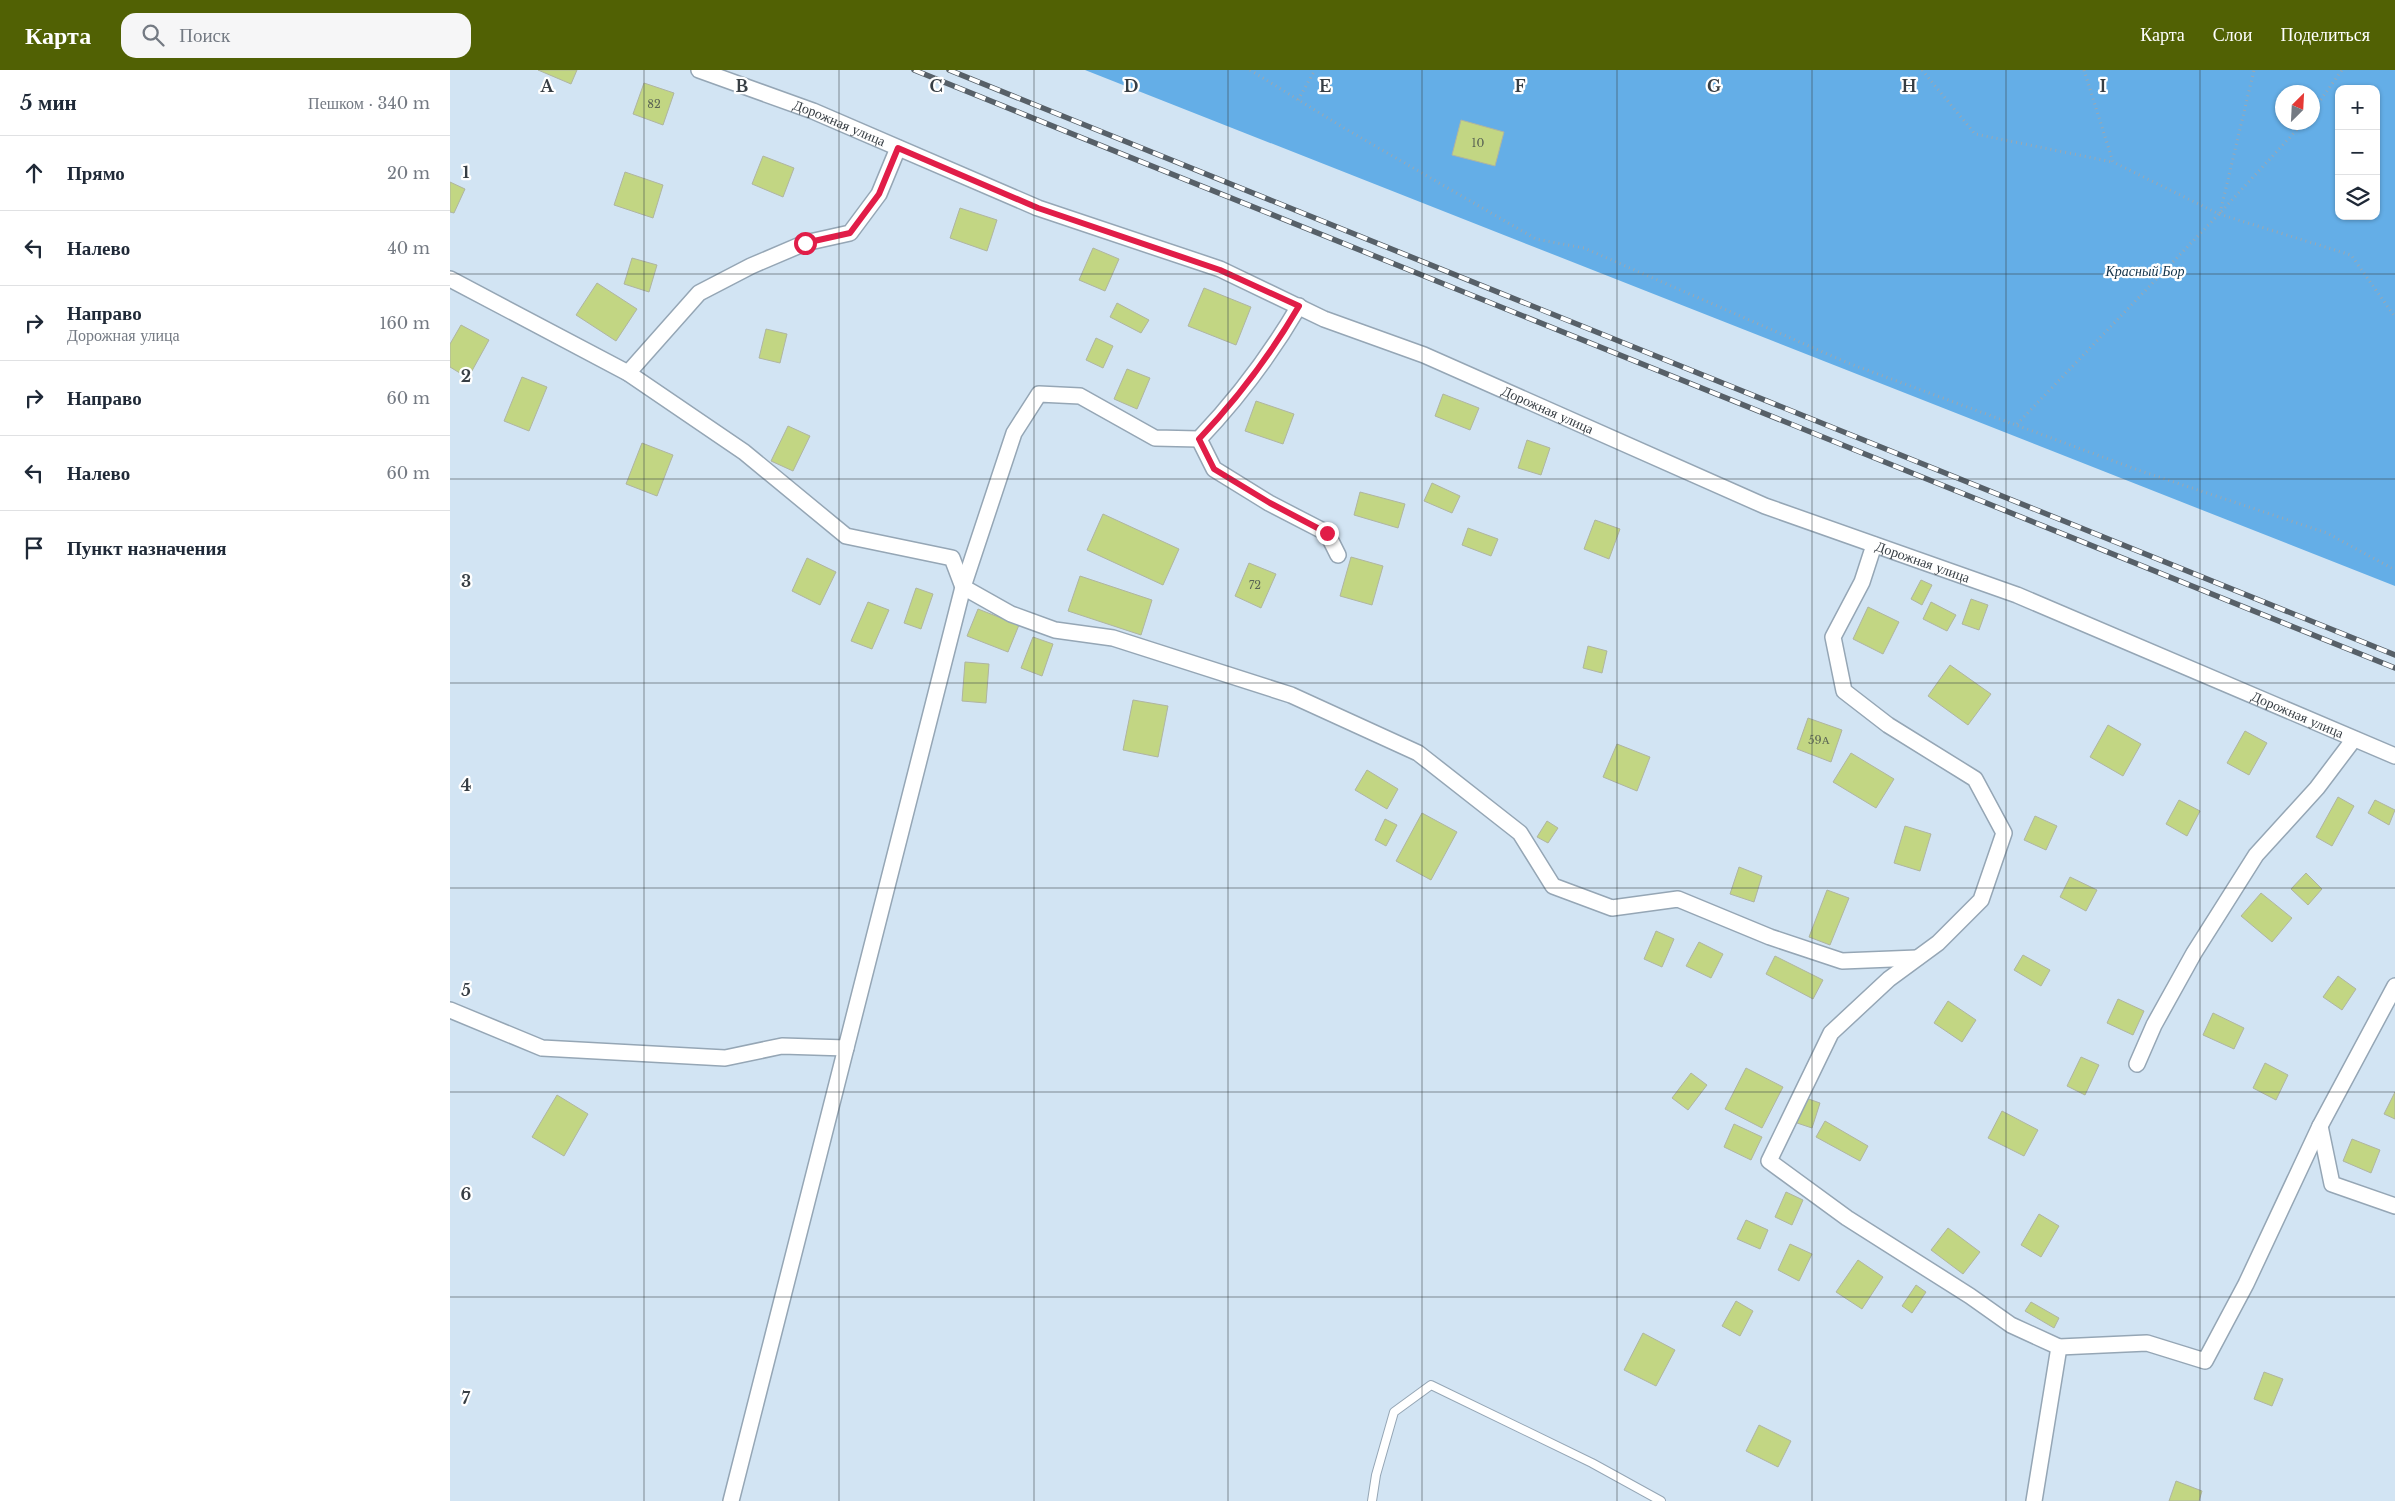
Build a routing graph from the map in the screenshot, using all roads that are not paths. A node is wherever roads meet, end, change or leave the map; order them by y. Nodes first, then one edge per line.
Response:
1 (699, 70) edge
2 (898, 148) junction
3 (450, 279) edge
4 (1299, 306) junction
5 (628, 373) junction
6 (1199, 439) junction
7 (1874, 545) junction
8 (1338, 554) dead end
9 (963, 587) junction
10 (2354, 739) junction
11 (2395, 756) edge
12 (1918, 958) junction
13 (2395, 986) edge
14 (450, 1010) edge
15 (846, 1048) junction
16 (2138, 1064) dead end
17 (2320, 1126) junction
18 (2395, 1206) edge
19 (2059, 1347) junction
20 (731, 1501) edge
21 (1372, 1501) edge
22 (1661, 1501) edge
23 (2034, 1501) edge

1 - 2 street, Дорожная улица
2 - 4 street, Дорожная улица
2 - 5 street
3 - 5 street
4 - 6 street
4 - 7 street, Дорожная улица
5 - 9 street
6 - 8 street
6 - 9 street
7 - 10 street, Дорожная улица
7 - 12 street
9 - 12 street
9 - 15 street
10 - 11 street, Дорожная улица
10 - 16 street
12 - 19 street
13 - 17 street
14 - 15 street
15 - 20 street
17 - 18 street
17 - 19 street
19 - 23 street
21 - 22 lane

